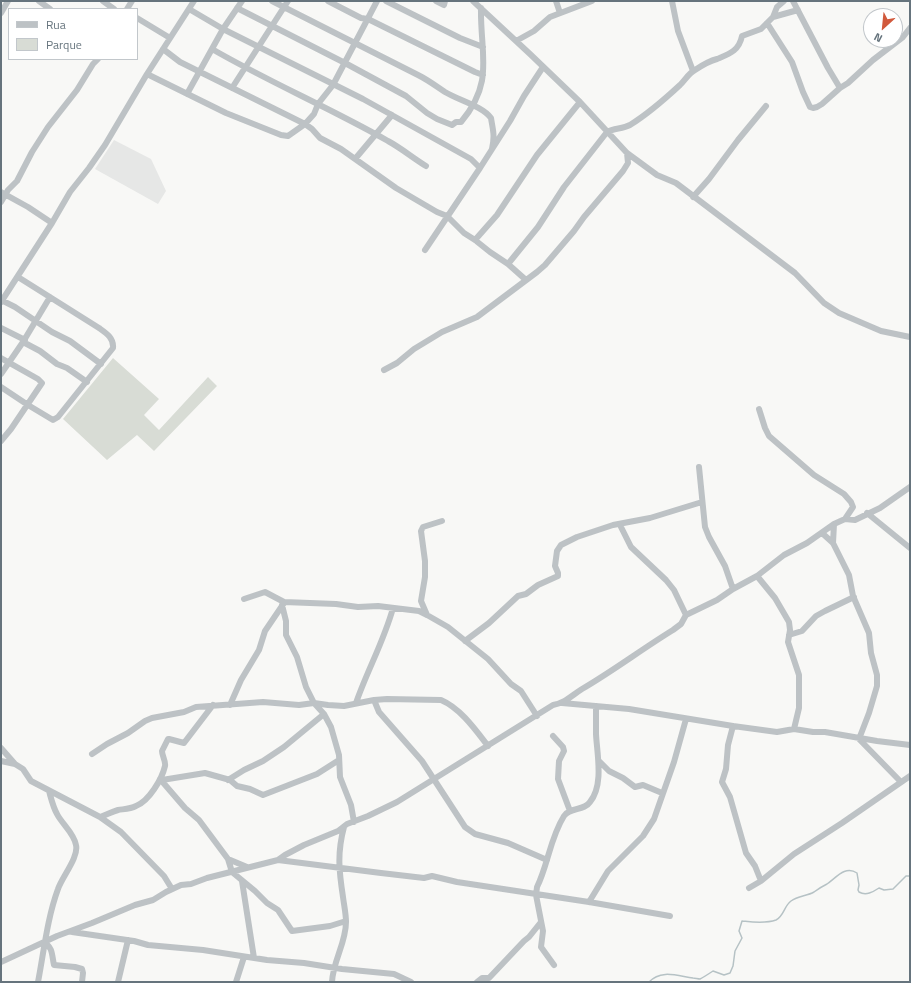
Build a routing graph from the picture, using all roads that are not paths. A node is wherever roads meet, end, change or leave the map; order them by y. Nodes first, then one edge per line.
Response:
1 (8, 1) edge
2 (40, 1) edge
3 (103, 1) edge
4 (194, 1) edge
5 (242, 1) edge
6 (272, 1) edge
7 (288, 1) edge
8 (328, 1) edge
9 (377, 1) edge
10 (386, 1) edge
11 (436, 1) edge
12 (445, 1) edge
13 (473, 1) edge
14 (556, 1) edge
15 (592, 1) edge
16 (672, 1) edge
17 (784, 1) edge
18 (793, 1) edge
19 (284, 7) junction
20 (49, 8) edge
21 (113, 8) edge
22 (237, 8) junction
23 (481, 8) junction
24 (189, 9) junction
25 (798, 10) junction
26 (1, 13) edge
27 (560, 13) junction
28 (773, 17) junction
29 (138, 19) edge
30 (368, 19) junction
31 (767, 23) junction
32 (273, 26) junction
33 (910, 28) edge
34 (223, 29) junction
35 (170, 38) junction
36 (516, 40) junction
37 (356, 43) junction
38 (258, 47) junction
39 (483, 47) junction
40 (163, 49) junction
41 (212, 49) junction
42 (91, 61) edge
43 (345, 63) junction
44 (245, 67) junction
45 (543, 67) junction
46 (198, 71) junction
47 (693, 71) junction
48 (147, 74) junction
49 (484, 75) junction
50 (333, 85) junction
51 (232, 88) junction
52 (840, 88) junction
53 (187, 94) junction
54 (580, 102) junction
55 (318, 104) junction
56 (473, 106) junction
57 (766, 106) dead end
58 (392, 115) junction
59 (304, 124) junction
60 (607, 132) junction
61 (376, 135) junction
62 (492, 149) junction
63 (627, 153) junction
64 (355, 159) junction
65 (426, 166) dead end
66 (480, 168) junction
67 (3, 193) edge
68 (693, 197) junction
69 (1, 202) edge
70 (447, 216) junction
71 (52, 223) junction
72 (475, 240) junction
73 (425, 250) dead end
74 (508, 264) junction
75 (18, 277) junction
76 (526, 280) junction
77 (50, 297) junction
78 (1, 301) edge
79 (36, 321) junction
80 (1, 328) edge
81 (910, 337) edge
82 (24, 341) junction
83 (1, 358) edge
84 (10, 363) junction
85 (101, 364) junction
86 (384, 370) dead end
87 (1, 374) edge
88 (87, 382) junction
89 (1, 387) edge
90 (28, 405) junction
91 (759, 409) dead end
92 (1, 441) edge
93 (699, 467) dead end
94 (910, 487) edge
95 (702, 502) junction
96 (867, 513) junction
97 (845, 519) junction
98 (442, 521) dead end
99 (620, 524) junction
100 (834, 524) junction
101 (822, 533) junction
102 (833, 543) junction
103 (910, 548) edge
104 (757, 576) junction
105 (733, 589) junction
106 (854, 597) junction
107 (244, 599) dead end
108 (283, 603) junction
109 (393, 608) junction
110 (427, 615) junction
111 (686, 615) junction
112 (789, 635) junction
113 (465, 641) junction
114 (374, 700) junction
115 (314, 703) junction
116 (356, 703) junction
117 (562, 703) junction
118 (213, 705) junction
119 (230, 705) junction
120 (596, 706) junction
121 (324, 714) junction
122 (537, 716) junction
123 (686, 719) junction
124 (733, 726) junction
125 (794, 729) junction
126 (553, 736) dead end
127 (859, 738) junction
128 (910, 745) edge
129 (488, 746) junction
130 (1, 748) edge
131 (92, 754) dead end
132 (339, 760) junction
133 (1, 761) edge
134 (599, 761) junction
135 (15, 764) junction
136 (910, 776) edge
137 (161, 779) junction
138 (434, 779) junction
139 (228, 780) junction
140 (901, 782) junction
141 (49, 791) junction
142 (662, 793) junction
143 (570, 811) junction
144 (100, 818) junction
145 (354, 822) junction
146 (344, 827) junction
147 (228, 859) junction
148 (278, 860) junction
149 (547, 860) junction
150 (247, 867) junction
151 (339, 867) junction
152 (232, 872) junction
153 (242, 881) junction
154 (761, 881) junction
155 (749, 888) dead end
156 (172, 889) junction
157 (536, 895) junction
158 (589, 902) junction
159 (670, 916) dead end
160 (346, 921) junction
161 (541, 922) junction
162 (69, 932) junction
163 (128, 940) junction
164 (44, 942) junction
165 (244, 957) junction
166 (254, 958) junction
167 (1, 962) edge
168 (554, 965) dead end
169 (334, 968) junction
170 (38, 982) edge
171 (82, 982) edge
172 (118, 982) edge
173 (236, 982) edge
174 (332, 982) edge
175 (411, 982) edge
176 (477, 982) edge

1 - 26 street
2 - 20 street
3 - 21 street
4 - 24 street
5 - 22 street
6 - 19 street
7 - 19 street
8 - 30 street
9 - 30 street
10 - 39 street
11 - 12 street
13 - 23 street
14 - 27 street
15 - 27 street
16 - 47 street
17 - 28 street
18 - 25 street
19 - 32 street
19 - 37 street
22 - 32 street
22 - 34 street
23 - 36 street
23 - 39 street
24 - 34 street
24 - 35 street
25 - 28 street
25 - 52 street
27 - 36 street
28 - 31 street
29 - 35 street
30 - 37 street
30 - 49 street
31 - 47 street
31 - 52 street
32 - 38 street
32 - 43 street
33 - 52 street
34 - 38 street
34 - 41 street
35 - 40 street
36 - 45 street
37 - 43 street
37 - 56 street
38 - 44 street
38 - 50 street
39 - 49 street
40 - 46 street
40 - 48 street
41 - 44 street
41 - 46 street
42 - 67 street
43 - 50 street
43 - 56 street
44 - 51 street
44 - 55 street
45 - 54 street
45 - 62 street
46 - 51 street
46 - 53 street
47 - 60 street
48 - 53 street
48 - 71 street
49 - 56 street
50 - 55 street
50 - 58 street
51 - 59 street
53 - 59 street
54 - 60 street
54 - 72 street
55 - 59 street
55 - 61 street
56 - 62 street
57 - 68 street
58 - 61 street
58 - 66 street
59 - 64 street
60 - 63 street
60 - 74 street
61 - 64 street
61 - 65 street
62 - 66 street
63 - 68 street
63 - 76 street
64 - 70 street
66 - 70 street
67 - 69 street
67 - 71 street
68 - 81 street
70 - 72 street
70 - 73 street
71 - 75 street
72 - 74 street
74 - 76 street
75 - 77 street
75 - 78 street
76 - 86 street
77 - 79 street
77 - 85 street
78 - 79 street
79 - 82 street
79 - 85 street
80 - 82 street
82 - 84 street
82 - 88 street
83 - 84 street
84 - 87 street
84 - 90 street
85 - 88 street
88 - 90 street
89 - 90 street
90 - 92 street
91 - 97 street
93 - 95 street
94 - 96 street
95 - 99 street
95 - 105 street
96 - 97 street
96 - 103 street
97 - 100 street
98 - 110 street
99 - 111 street
99 - 113 street
100 - 101 street
100 - 102 street
101 - 102 street
101 - 104 street
102 - 106 street
104 - 105 street
104 - 112 street
105 - 111 street
106 - 112 street
106 - 127 street
107 - 108 street
108 - 109 street
108 - 115 street
108 - 119 street
109 - 110 street
109 - 116 street
110 - 113 street
111 - 117 street
112 - 125 street
113 - 122 street
114 - 116 street
114 - 129 street
114 - 138 street
115 - 116 street
115 - 119 street
115 - 121 street
117 - 120 street
117 - 122 street
118 - 119 street
118 - 131 street
118 - 137 street
120 - 123 street
120 - 134 street
121 - 132 street
121 - 139 street
122 - 129 street
123 - 124 street
123 - 142 street
124 - 125 street
124 - 154 street
125 - 127 street
126 - 143 street
127 - 128 street
127 - 140 street
129 - 138 street
130 - 135 street
132 - 139 street
132 - 145 street
133 - 135 street
134 - 142 street
134 - 143 street
135 - 141 street
136 - 140 street
137 - 139 street
137 - 144 street
137 - 147 street
138 - 145 street
138 - 149 street
140 - 154 street
141 - 144 street
141 - 164 street
142 - 158 street
143 - 149 street
144 - 156 street
145 - 146 street
146 - 148 street
146 - 151 street
147 - 150 street
147 - 152 street
148 - 150 street
148 - 151 street
149 - 157 street
150 - 152 street
151 - 157 street
151 - 160 street
152 - 153 street
152 - 156 street
153 - 160 street
153 - 166 street
154 - 155 street
156 - 162 street
157 - 158 street
157 - 161 street
158 - 159 street
160 - 169 street
161 - 168 street
161 - 176 street
162 - 163 street
162 - 164 street
163 - 165 street
163 - 172 street
164 - 167 street
164 - 170 street
164 - 171 street
165 - 166 street
165 - 173 street
166 - 169 street
169 - 174 street
169 - 175 street

